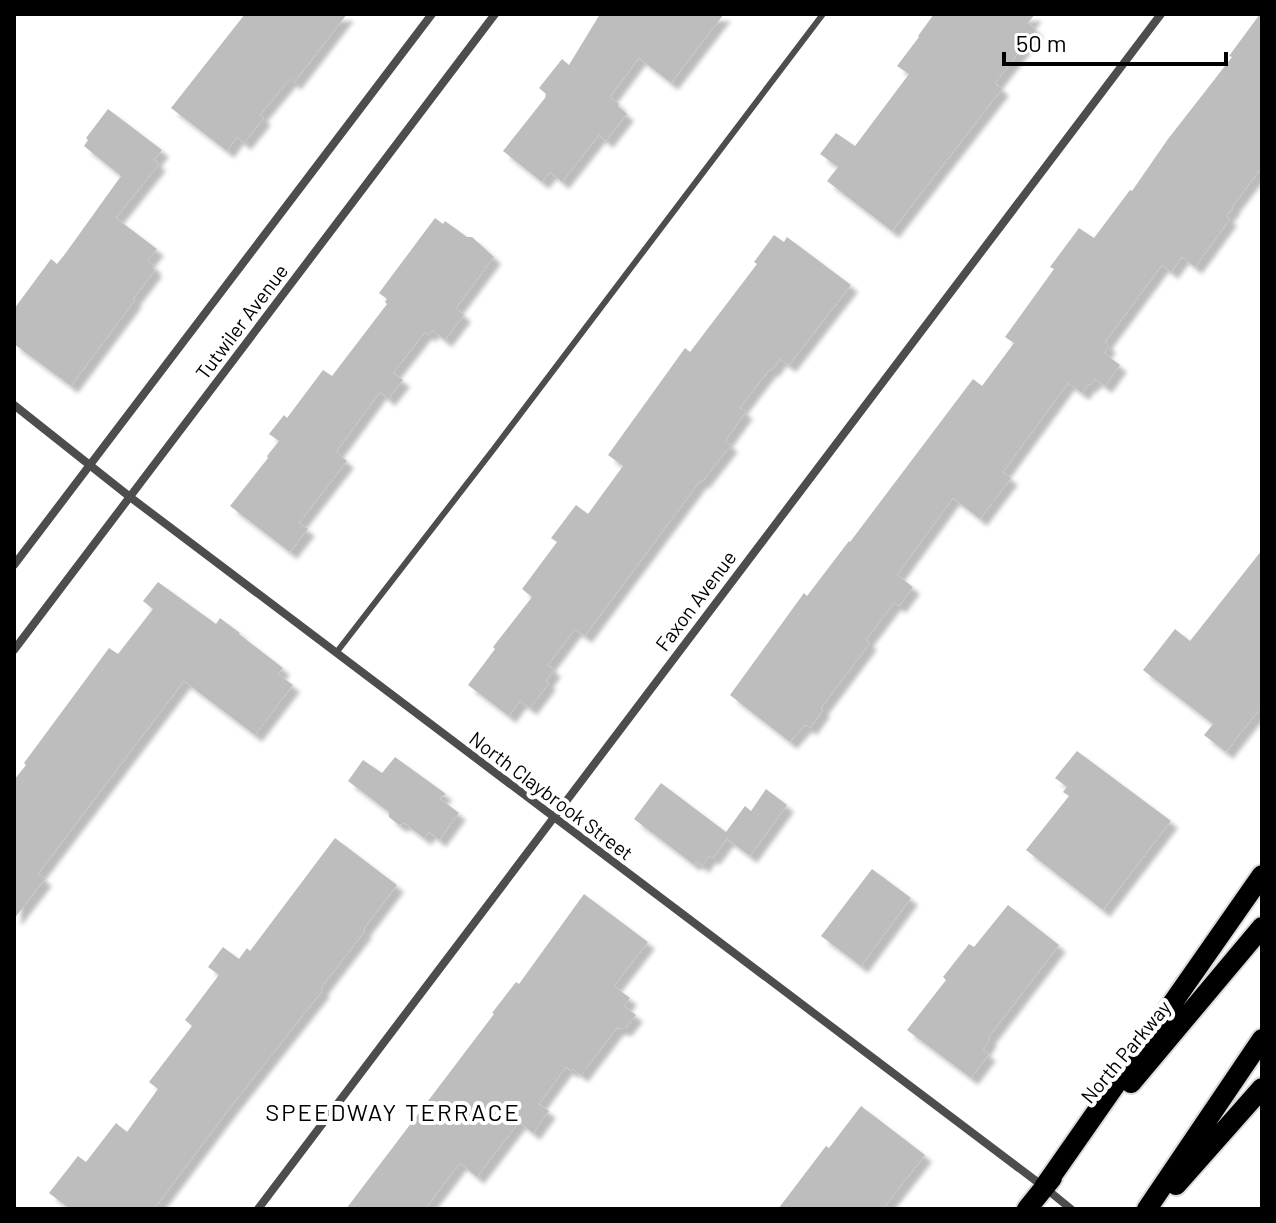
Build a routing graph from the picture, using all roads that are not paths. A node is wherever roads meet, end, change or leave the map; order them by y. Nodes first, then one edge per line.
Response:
1 (432, 14) edge
2 (495, 14) edge
3 (823, 14) edge
4 (1161, 14) edge
5 (14, 405) edge
6 (89, 465) junction
7 (130, 497) junction
8 (14, 565) edge
9 (14, 650) edge
10 (336, 653) junction
11 (553, 817) junction
12 (1262, 875) edge
13 (1262, 927) edge
14 (1262, 1039) edge
15 (1262, 1088) edge
16 (1044, 1187) junction
17 (258, 1209) edge
18 (1027, 1209) edge
19 (1071, 1209) edge
20 (1147, 1209) edge
21 (1155, 1209) edge

1 - 6 street, Tutwiler Avenue
2 - 7 street, Tutwiler Avenue
3 - 10 lane
4 - 11 street, Faxon Avenue
5 - 6 street, North Claybrook Street
6 - 7 street, North Claybrook Street
6 - 8 street, Tutwiler Avenue
7 - 9 street, Tutwiler Avenue
7 - 10 street, North Claybrook Street
10 - 11 street, North Claybrook Street
11 - 16 street, North Claybrook Street
11 - 17 street, Faxon Avenue
12 - 16 main road
13 - 16 main road, North Parkway
14 - 20 main road
15 - 21 main road
16 - 18 main road, North Parkway
16 - 19 street, North Claybrook Street

